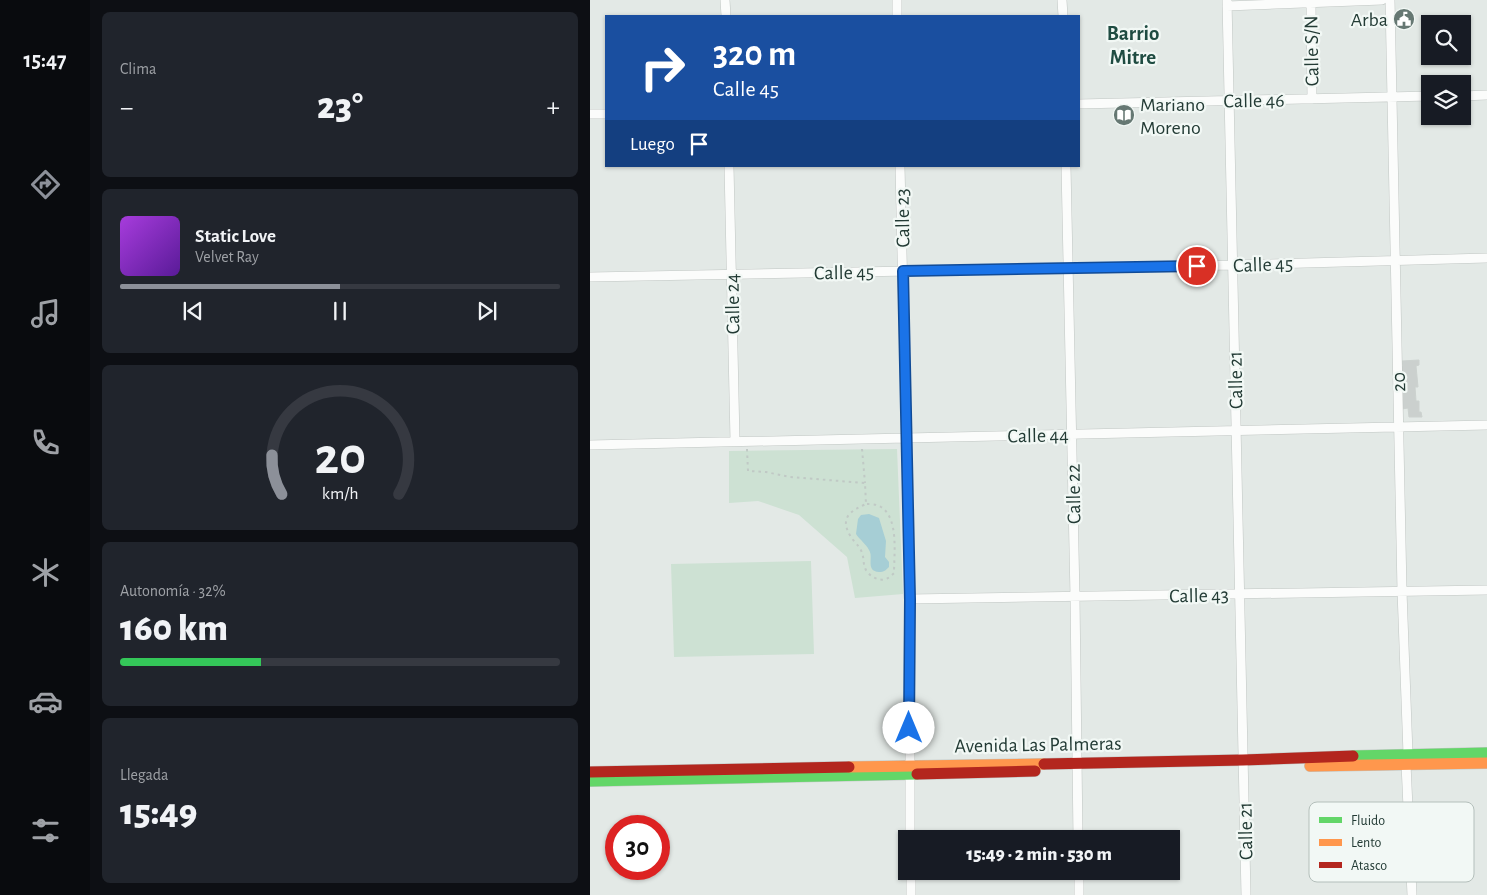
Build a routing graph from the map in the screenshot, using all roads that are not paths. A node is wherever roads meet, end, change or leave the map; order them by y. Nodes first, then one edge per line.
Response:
1 (725, 0) edge
2 (896, 0) edge
3 (1062, 0) edge
4 (1382, 0) edge
5 (1390, 0) edge
6 (1227, 3) edge
7 (1311, 4) junction
8 (726, 15) edge
9 (897, 15) edge
10 (1063, 15) edge
11 (1487, 95) edge
12 (1421, 96) edge
13 (1471, 96) edge
14 (1392, 97) junction
15 (1312, 99) junction
16 (1230, 100) junction
17 (1080, 104) edge
18 (590, 114) edge
19 (605, 114) edge
20 (729, 167) edge
21 (900, 167) edge
22 (1066, 167) edge
23 (1487, 258) edge
24 (1395, 260) junction
25 (1234, 265) junction
26 (1068, 267) junction
27 (903, 271) junction
28 (731, 274) junction
29 (590, 277) edge
30 (1487, 425) edge
31 (1399, 427) junction
32 (1236, 431) junction
33 (1072, 434) junction
34 (907, 438) junction
35 (735, 441) junction
36 (590, 444) edge
37 (1487, 590) edge
38 (1402, 591) junction
39 (1239, 595) junction
40 (1075, 597) junction
41 (910, 600) junction
42 (1487, 753) edge
43 (1407, 759) junction
44 (1487, 762) edge
45 (1243, 764) junction
46 (1076, 766) junction
47 (909, 770) junction
48 (590, 772) edge
49 (590, 782) edge
50 (1409, 802) edge
51 (910, 830) edge
52 (1078, 830) edge
53 (911, 880) edge
54 (1079, 880) edge
55 (1412, 882) edge
56 (911, 895) edge
57 (1079, 895) edge
58 (1246, 895) edge
59 (1412, 895) edge

1 - 8 street
2 - 9 street
3 - 10 street
4 - 7 street
5 - 14 street, 20
6 - 7 street
6 - 16 street, Calle 21
7 - 15 street, Calle S/N
11 - 13 street
12 - 14 street, Calle 46
14 - 15 street, Calle 46
14 - 24 street, 20
15 - 16 street, Calle 46
16 - 17 street, Calle 46
16 - 25 street, Calle 21
18 - 19 street
20 - 28 street, Calle 24
21 - 27 street, Calle 23
22 - 26 street, Calle 22
23 - 24 street, Calle 45
24 - 25 street, Calle 45
24 - 31 street, 20
25 - 26 street, Calle 45
25 - 32 street, Calle 21
26 - 27 street, Calle 45
26 - 33 street, Calle 22
27 - 28 street, Calle 45
27 - 34 street, Calle 23
28 - 29 street, Calle 45
28 - 35 street, Calle 24
30 - 31 street, Calle 44
31 - 32 street, Calle 44
31 - 38 street, 20
32 - 33 street, Calle 44
32 - 39 street, Calle 21
33 - 34 street, Calle 44
33 - 40 street, Calle 22
34 - 35 street, Calle 44
34 - 41 street, Calle 23
35 - 36 street, Calle 44
37 - 38 street, Calle 43
38 - 39 street, Calle 43
38 - 43 street, 20
39 - 40 street, Calle 43
39 - 45 street, Calle 21
40 - 41 street, Calle 43
40 - 46 street, Calle 22
41 - 47 street, Calle 23
42 - 43 main road, Avenida Las Palmeras
43 - 44 main road, Avenida Las Palmeras
43 - 45 main road, Avenida Las Palmeras
43 - 50 street, 20
45 - 46 main road, Avenida Las Palmeras
45 - 58 street, Calle 21
46 - 47 main road, Avenida Las Palmeras
46 - 52 street, Calle 22
47 - 48 main road, Avenida Las Palmeras
47 - 49 main road, Avenida Las Palmeras
47 - 51 street, Calle 23
53 - 56 street
54 - 57 street
55 - 59 street, 20

